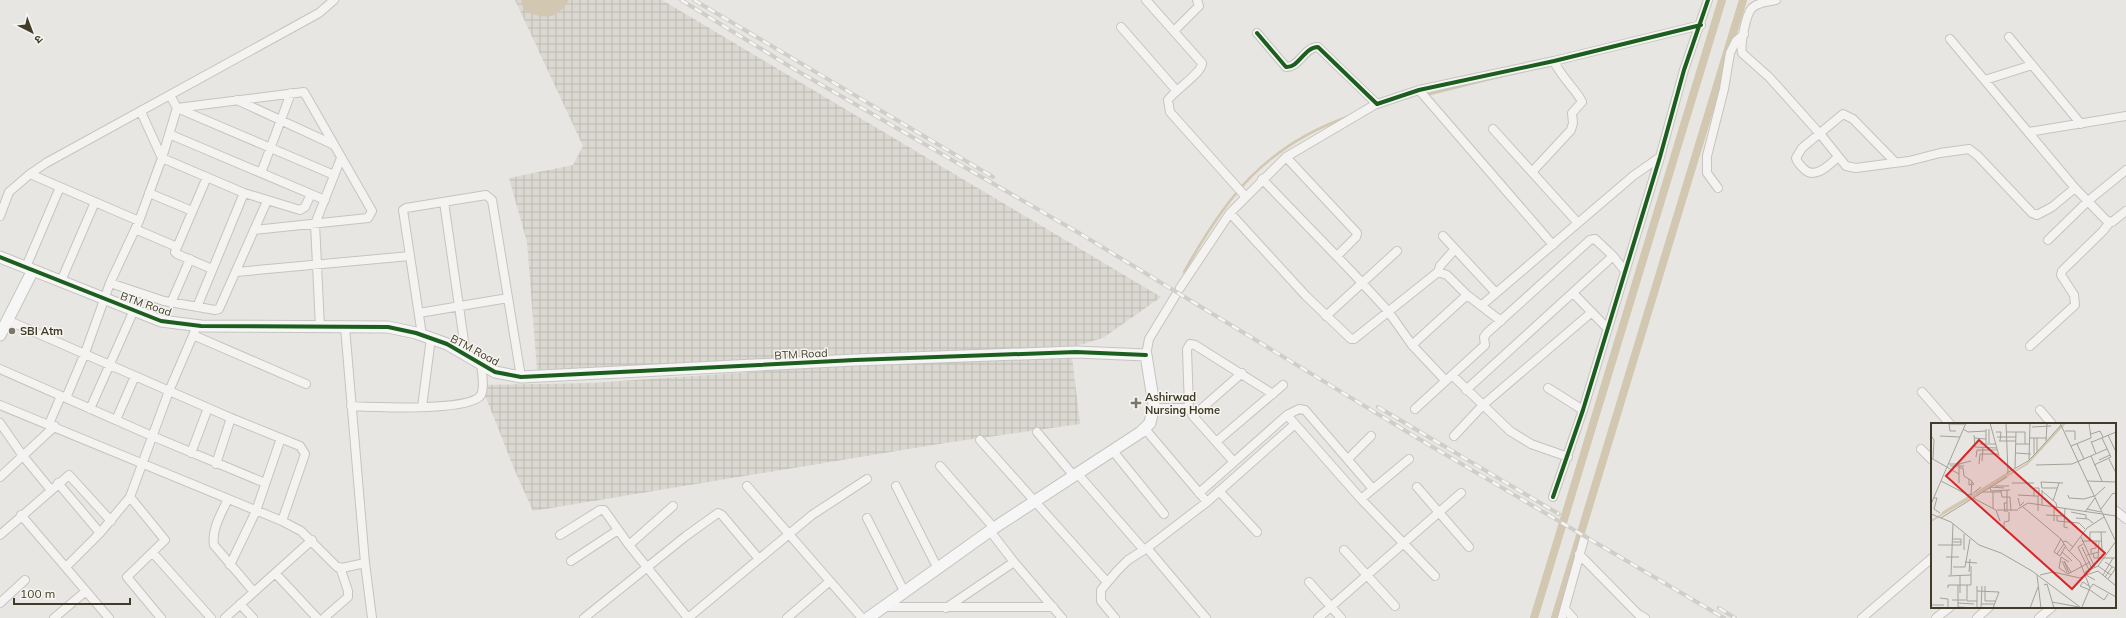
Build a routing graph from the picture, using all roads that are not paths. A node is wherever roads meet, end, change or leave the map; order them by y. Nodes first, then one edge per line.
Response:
1 (334, 0) edge
2 (1146, 0) edge
3 (1197, 0) edge
4 (1708, 0) edge
5 (1776, 0) edge
6 (1700, 25) junction
7 (1121, 27) dead end
8 (1174, 31) junction
9 (1257, 33) dead end
10 (1744, 34) junction
11 (2009, 38) dead end
12 (1950, 39) dead end
13 (1554, 61) junction
14 (2032, 65) junction
15 (1985, 80) junction
16 (1176, 90) junction
17 (1419, 90) junction
18 (291, 93) junction
19 (170, 95) junction
20 (237, 100) junction
21 (1376, 104) junction
22 (177, 108) junction
23 (141, 112) junction
24 (2126, 116) edge
25 (281, 120) junction
26 (2081, 124) junction
27 (1493, 129) dead end
28 (2029, 132) junction
29 (1819, 133) junction
30 (169, 134) junction
31 (332, 144) junction
32 (271, 148) junction
33 (1286, 157) junction
34 (1660, 157) junction
35 (1838, 157) junction
36 (162, 158) junction
37 (341, 158) junction
38 (1896, 163) junction
39 (2126, 170) edge
40 (1532, 172) junction
41 (261, 173) junction
42 (30, 174) junction
43 (334, 174) junction
44 (207, 177) junction
45 (1262, 180) junction
46 (60, 187) junction
47 (1718, 188) dead end
48 (2075, 188) junction
49 (1241, 191) junction
50 (9, 192) junction
51 (244, 192) junction
52 (149, 193) junction
53 (0, 194) edge
54 (311, 194) junction
55 (325, 200) junction
56 (267, 201) junction
57 (2088, 201) junction
58 (95, 202) junction
59 (444, 202) junction
60 (192, 211) junction
61 (2126, 211) edge
62 (1230, 213) junction
63 (0, 216) edge
64 (139, 221) junction
65 (2110, 222) junction
66 (1578, 223) junction
67 (315, 224) junction
68 (135, 230) junction
69 (254, 230) junction
70 (1443, 236) dead end
71 (2048, 240) dead end
72 (1553, 245) junction
73 (177, 247) junction
74 (1455, 249) junction
75 (1397, 251) dead end
76 (410, 256) junction
77 (1338, 256) junction
78 (1613, 256) junction
79 (0, 257) edge
80 (190, 259) junction
81 (317, 265) junction
82 (29, 269) junction
83 (212, 269) junction
84 (1625, 271) junction
85 (236, 272) junction
86 (1438, 272) junction
87 (61, 281) junction
88 (1362, 282) junction
89 (110, 283) junction
90 (1496, 293) junction
91 (1573, 293) junction
92 (1466, 295) junction
93 (508, 298) junction
94 (105, 299) junction
95 (171, 302) junction
96 (1482, 305) junction
97 (459, 306) junction
98 (197, 307) junction
99 (134, 310) junction
100 (1388, 311) junction
101 (1592, 312) junction
102 (419, 313) junction
103 (1326, 316) junction
104 (7, 320) junction
105 (1501, 321) junction
106 (320, 326) junction
107 (345, 327) junction
108 (1607, 328) junction
109 (195, 330) junction
110 (0, 335) edge
111 (427, 337) junction
112 (1412, 345) junction
113 (2030, 346) dead end
114 (85, 353) junction
115 (466, 355) junction
116 (1146, 355) junction
117 (110, 364) junction
118 (481, 364) junction
119 (0, 369) edge
120 (1242, 373) junction
121 (135, 376) junction
122 (521, 377) junction
123 (1449, 378) junction
124 (306, 384) dead end
125 (1283, 385) dead end
126 (1548, 388) dead end
127 (1466, 390) junction
128 (169, 391) junction
129 (1922, 392) dead end
130 (1273, 394) junction
131 (63, 397) junction
132 (0, 405) edge
133 (1483, 405) junction
134 (351, 406) junction
135 (422, 407) junction
136 (208, 408) junction
137 (1154, 408) junction
138 (90, 409) junction
139 (1415, 409) dead end
140 (1583, 410) junction
141 (2040, 410) dead end
142 (1191, 412) junction
143 (1287, 415) junction
144 (231, 418) junction
145 (116, 420) junction
146 (0, 423) edge
147 (1949, 423) edge
148 (2051, 423) edge
149 (1295, 424) junction
150 (52, 425) junction
151 (1145, 428) junction
152 (1037, 432) dead end
153 (152, 436) junction
154 (1371, 436) dead end
155 (1454, 436) dead end
156 (281, 438) junction
157 (980, 440) dead end
158 (1216, 442) junction
159 (1922, 448) dead end
160 (1113, 450) junction
161 (191, 453) junction
162 (23, 456) junction
163 (1568, 456) junction
164 (1349, 458) junction
165 (1409, 459) dead end
166 (1931, 459) edge
167 (1234, 462) junction
168 (144, 463) junction
169 (216, 464) junction
170 (940, 466) dead end
171 (1076, 474) junction
172 (0, 477) edge
173 (867, 479) dead end
174 (58, 483) junction
175 (265, 483) junction
176 (747, 486) dead end
177 (896, 486) dead end
178 (1417, 487) dead end
179 (1373, 489) junction
180 (50, 490) junction
181 (1219, 491) junction
182 (1199, 493) junction
183 (1460, 493) dead end
184 (130, 497) junction
185 (1553, 497) dead end
186 (228, 499) junction
187 (1361, 499) junction
188 (1034, 502) junction
189 (1207, 502) junction
190 (673, 506) dead end
191 (256, 511) junction
192 (2116, 511) edge
193 (1438, 512) junction
194 (1164, 514) dead end
195 (21, 515) junction
196 (867, 518) dead end
197 (2126, 519) edge
198 (111, 521) junction
199 (282, 521) junction
200 (992, 529) junction
201 (618, 530) junction
202 (1257, 532) dead end
203 (100, 533) junction
204 (789, 534) junction
205 (0, 535) edge
206 (560, 535) dead end
207 (1584, 539) dead end
208 (312, 540) junction
209 (1404, 543) junction
210 (629, 545) junction
211 (1469, 548) dead end
212 (1146, 549) junction
213 (1344, 550) dead end
214 (153, 553) junction
215 (1579, 554) junction
216 (759, 559) junction
217 (1931, 559) edge
218 (570, 561) dead end
219 (1014, 562) junction
220 (365, 563) junction
221 (230, 565) junction
222 (66, 567) junction
223 (340, 567) junction
224 (647, 567) junction
225 (938, 569) junction
226 (276, 574) junction
227 (1367, 575) junction
228 (1435, 576) dead end
229 (25, 580) dead end
230 (830, 581) junction
231 (1107, 582) junction
232 (1309, 582) dead end
233 (86, 591) junction
234 (254, 592) junction
235 (905, 593) junction
236 (0, 603) edge
237 (240, 604) junction
238 (1395, 606) dead end
239 (883, 607) junction
240 (1053, 607) junction
241 (1331, 607) junction
242 (945, 608) junction
243 (1949, 608) edge
244 (1988, 608) edge
245 (2051, 608) edge
246 (1565, 609) junction
247 (57, 617) edge
248 (1639, 617) edge
249 (109, 618) edge
250 (161, 618) edge
251 (211, 618) edge
252 (225, 618) edge
253 (253, 618) edge
254 (317, 618) edge
255 (324, 618) edge
256 (372, 618) edge
257 (585, 618) edge
258 (688, 618) edge
259 (787, 618) edge
260 (862, 618) edge
261 (868, 618) edge
262 (1062, 618) edge
263 (1115, 618) edge
264 (1206, 618) edge
265 (1318, 618) edge
266 (1341, 618) edge
267 (1562, 618) edge
268 (1573, 618) edge
269 (1862, 618) edge
270 (1936, 618) edge
271 (1976, 618) edge
272 (2039, 618) edge

1 - 19 street
2 - 8 street
3 - 8 street
4 - 6 street
5 - 10 street
6 - 13 street
6 - 34 street
7 - 16 street
8 - 16 street
9 - 21 street
10 - 29 street
10 - 47 street
11 - 14 street
12 - 15 street
13 - 17 street
13 - 40 street
14 - 15 street
14 - 26 street
15 - 28 street
16 - 49 street
17 - 21 street
17 - 72 street
18 - 20 street
18 - 25 street
18 - 31 street
19 - 22 street
19 - 23 street
20 - 22 street
20 - 25 street
21 - 33 street
22 - 30 street
22 - 32 street
23 - 36 street
23 - 42 street
24 - 26 street
25 - 31 street
25 - 32 street
26 - 28 street
27 - 40 street
28 - 48 street
29 - 35 street
29 - 35 street
29 - 38 street
30 - 36 street
30 - 41 street
31 - 37 street
32 - 41 street
32 - 43 street
33 - 45 street
33 - 77 street
34 - 66 street
34 - 84 street
35 - 38 street
36 - 44 street
36 - 52 street
37 - 43 street
37 - 67 street
38 - 48 street
39 - 57 street
40 - 66 street
41 - 54 street
42 - 46 street
42 - 50 street
43 - 55 street
44 - 51 street
44 - 60 street
45 - 49 street
45 - 77 street
46 - 58 street
46 - 82 street
48 - 57 street
49 - 62 street
50 - 53 street
50 - 63 street
51 - 56 street
51 - 83 street
52 - 60 street
52 - 64 street
54 - 55 street
54 - 56 street
55 - 67 street
56 - 69 street
57 - 65 street
57 - 71 street
58 - 64 street
58 - 87 street
59 - 76 street
59 - 93 street
59 - 97 street
60 - 73 street
61 - 65 street
62 - 103 street
62 - 116 street
64 - 68 street
65 - 113 street
66 - 72 street
67 - 69 street
67 - 81 street
68 - 73 street
68 - 89 street
69 - 85 street
70 - 74 street
72 - 90 street
73 - 80 street
74 - 86 street
74 - 90 street
75 - 88 street
76 - 81 street
76 - 102 street
77 - 88 street
78 - 84 street
78 - 91 street
78 - 105 street
79 - 82 street, BTM Road
80 - 83 street
80 - 95 street
81 - 85 street
81 - 106 street
82 - 87 street, BTM Road
82 - 104 street
83 - 98 street
84 - 108 street
85 - 98 street
86 - 92 street
86 - 100 street
87 - 94 street, BTM Road
88 - 100 street
88 - 103 street
89 - 94 street
89 - 95 street
90 - 96 street
91 - 101 street
91 - 127 street
92 - 96 street
92 - 112 street
93 - 97 street
93 - 122 street
94 - 99 street, BTM Road
94 - 114 street
95 - 98 street
96 - 105 street
97 - 102 street
97 - 115 street
99 - 109 street, BTM Road
99 - 117 street
100 - 103 street
100 - 112 street
101 - 108 street
101 - 133 street
102 - 111 street
104 - 110 street
104 - 114 street
105 - 123 street
106 - 107 street, BTM Road
106 - 109 street, BTM Road
107 - 111 street, BTM Road
107 - 134 street
108 - 140 street
109 - 124 street
109 - 128 street
111 - 115 street, BTM Road
111 - 135 street
112 - 123 street
114 - 117 street
114 - 131 street
115 - 118 street, BTM Road
116 - 122 street, BTM Road
116 - 137 street
117 - 121 street
117 - 138 street
118 - 122 street, BTM Road
118 - 135 street
119 - 131 street
120 - 130 street
120 - 142 street
120 - 142 street
121 - 128 street
121 - 145 street
123 - 127 street
123 - 139 street
125 - 130 street
126 - 140 street
127 - 133 street
128 - 136 street
128 - 153 street
129 - 147 street
130 - 158 street
131 - 138 street
131 - 150 street
132 - 150 street
133 - 155 street
133 - 163 street
134 - 135 street
134 - 220 street
136 - 144 street
136 - 161 street
137 - 142 street
137 - 151 street
138 - 145 street
140 - 163 street
141 - 148 street
142 - 158 street
143 - 149 street
143 - 164 street
143 - 167 street
144 - 156 street
144 - 169 street
145 - 153 street
146 - 162 street
149 - 181 street
149 - 187 street
150 - 162 street
150 - 168 street
151 - 160 street
151 - 182 street
152 - 171 street
153 - 161 street
153 - 168 street
154 - 164 street
156 - 175 street
156 - 199 street
157 - 188 street
158 - 167 street
159 - 166 street
160 - 171 street
160 - 194 street
161 - 169 street
162 - 172 street
162 - 180 street
163 - 185 street
164 - 179 street
165 - 179 street
167 - 182 street
168 - 184 street
168 - 186 street
169 - 175 street
170 - 200 street
171 - 188 street
171 - 212 street
173 - 204 street
174 - 180 street
174 - 198 street
174 - 203 street
175 - 191 street
176 - 204 street
177 - 225 street
178 - 193 street
179 - 187 street
180 - 195 street
181 - 189 street
181 - 202 street
182 - 189 street
183 - 193 street
184 - 198 street
184 - 214 street
186 - 191 street
186 - 221 street
187 - 209 street
188 - 200 street
188 - 231 street
189 - 212 street
190 - 210 street
191 - 199 street
191 - 221 street
192 - 197 street
193 - 209 street
193 - 211 street
195 - 205 street
195 - 222 street
196 - 235 street
198 - 203 street
199 - 208 street
200 - 219 street
200 - 225 street
201 - 206 street
201 - 210 street
201 - 218 street
203 - 222 street
204 - 216 street
204 - 230 street
207 - 215 street
208 - 223 street
208 - 226 street
209 - 227 street
209 - 228 street
210 - 224 street
212 - 231 street
212 - 264 street
213 - 227 street
214 - 250 street
214 - 251 street
215 - 246 street
215 - 248 street
216 - 224 street
216 - 258 street
217 - 269 street
219 - 240 street
219 - 242 street
220 - 223 street
220 - 256 street
221 - 234 street
222 - 233 street
223 - 255 street
224 - 257 street
224 - 258 street
225 - 235 street
226 - 234 street
226 - 254 street
227 - 238 street
227 - 241 street
229 - 236 street
230 - 259 street
230 - 260 street
231 - 263 street
232 - 241 street
233 - 247 street
233 - 249 street
234 - 237 street
235 - 239 street
237 - 252 street
237 - 253 street
239 - 242 street
239 - 261 street
240 - 242 street
240 - 262 street
241 - 265 street
241 - 266 street
243 - 270 street
244 - 271 street
245 - 272 street
246 - 267 street
246 - 268 street

